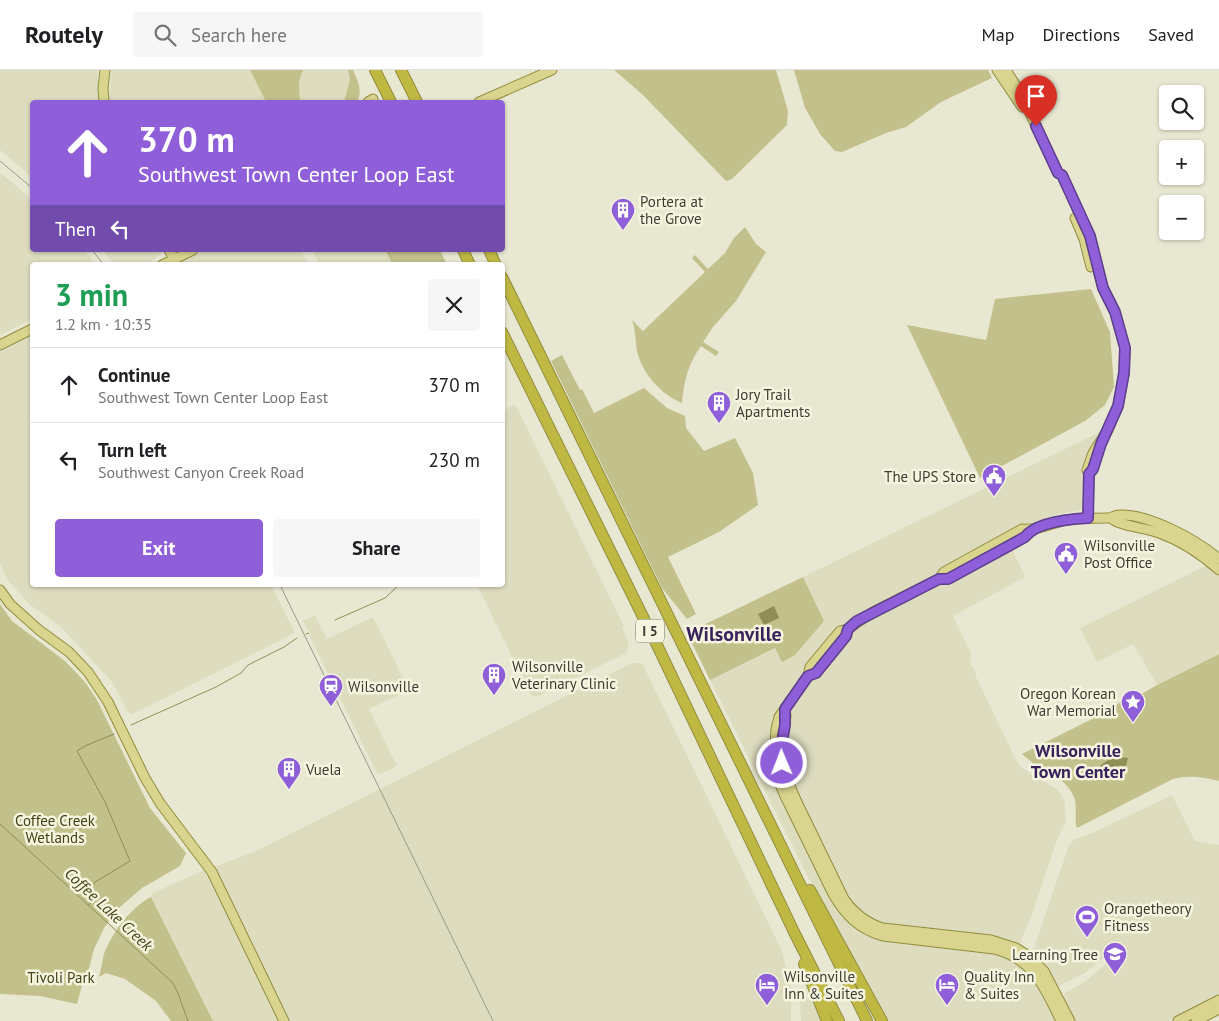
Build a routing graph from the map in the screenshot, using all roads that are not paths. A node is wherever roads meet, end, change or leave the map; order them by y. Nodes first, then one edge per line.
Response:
1 (105, 70) edge
2 (375, 70) edge
3 (401, 70) edge
4 (552, 70) edge
5 (997, 70) edge
6 (1006, 70) edge
7 (104, 100) edge
8 (390, 100) edge
9 (416, 100) edge
10 (484, 100) edge
11 (1028, 111) junction
12 (171, 252) edge
13 (189, 252) edge
14 (174, 259) junction
15 (168, 262) edge
16 (505, 284) edge
17 (30, 330) edge
18 (505, 338) edge
19 (0, 345) edge
20 (1088, 518) junction
21 (1111, 518) junction
22 (1219, 559) edge
23 (1219, 570) edge
24 (0, 590) edge
25 (785, 709) junction
26 (792, 867) junction
27 (794, 932) junction
28 (1219, 1000) edge
29 (1219, 1009) edge
30 (284, 1021) edge
31 (827, 1021) edge
32 (839, 1021) edge
33 (867, 1021) edge
34 (882, 1021) edge
35 (1061, 1021) edge
36 (1070, 1021) edge
37 (1178, 1021) edge
38 (1196, 1021) edge

1 - 7 main road
2 - 8 highway
3 - 9 highway
4 - 10 main road
5 - 11 main road
6 - 11 main road
11 - 20 main road
12 - 14 main road
13 - 14 main road
14 - 15 main road
16 - 26 highway, I 5
17 - 19 main road
18 - 27 highway, I 5
20 - 21 main road
20 - 25 main road
21 - 22 main road
21 - 23 main road
24 - 30 main road
25 - 35 main road
25 - 36 main road
26 - 33 highway, I 5
26 - 34 highway, I 5
27 - 31 highway, I 5
27 - 32 highway, I 5
28 - 37 main road
29 - 38 main road

